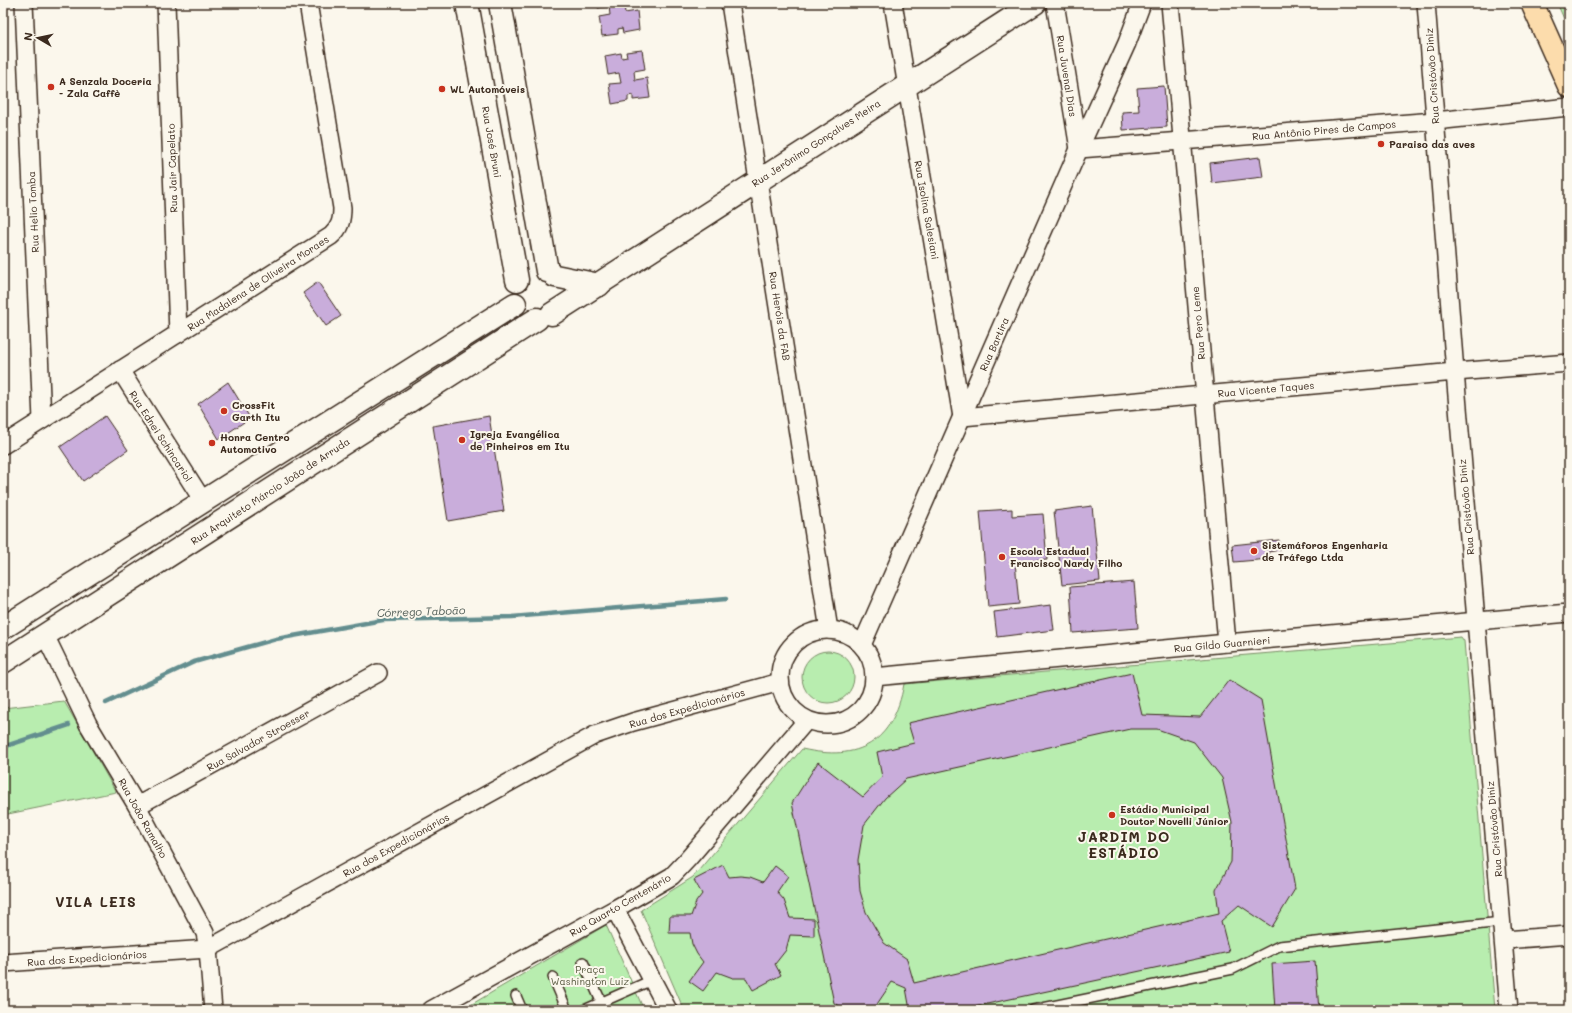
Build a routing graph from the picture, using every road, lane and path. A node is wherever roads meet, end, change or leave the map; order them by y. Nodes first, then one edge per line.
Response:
1 (24, 3) edge
2 (166, 3) edge
3 (308, 3) edge
4 (467, 3) edge
5 (500, 3) edge
6 (730, 3) edge
7 (893, 3) edge
8 (1035, 3) edge
9 (1055, 3) edge
10 (1142, 3) edge
11 (1150, 3) edge
12 (1170, 3) edge
13 (1426, 3) edge
14 (1532, 3) edge
15 (1127, 43) junction
16 (906, 86) junction
17 (1569, 86) edge
18 (1569, 107) edge
19 (1435, 121) junction
20 (1182, 141) junction
21 (1079, 149) junction
22 (758, 180) junction
23 (551, 274) junction
24 (517, 280) junction
25 (599, 285) junction
26 (515, 304) junction
27 (545, 316) junction
28 (178, 334) junction
29 (1569, 363) edge
30 (120, 370) junction
31 (1455, 372) junction
32 (1205, 395) junction
33 (962, 417) junction
34 (42, 420) junction
35 (3, 445) edge
36 (203, 501) junction
37 (1569, 613) edge
38 (1476, 622) junction
39 (3, 628) edge
40 (829, 630) junction
41 (45, 635) junction
42 (1227, 643) junction
43 (862, 645) junction
44 (3, 662) edge
45 (378, 673) dead end
46 (874, 677) junction
47 (780, 682) junction
48 (806, 721) junction
49 (137, 806) junction
50 (615, 909) junction
51 (1502, 922) junction
52 (1569, 935) edge
53 (1504, 940) junction
54 (208, 949) junction
55 (583, 962) dead end
56 (3, 963) edge
57 (553, 977) dead end
58 (652, 980) junction
59 (516, 996) dead end
60 (603, 1006) edge
61 (213, 1010) edge
62 (431, 1010) edge
63 (522, 1010) edge
64 (567, 1010) edge
65 (584, 1010) edge
66 (668, 1010) edge
67 (1033, 1010) edge
68 (1509, 1010) edge

1 - 34 street, Rua Helio Tomba
2 - 28 street, Rua Jair Capelato
3 - 28 street, Rua Madalena de Oliveira Moraes
4 - 24 street, Rua José Bruni
5 - 23 street
6 - 22 street, Rua Heróis da FAB
7 - 16 street, Rua Isolina Salesiani
8 - 16 street, Rua Jerônimo Gonçalves Meira
9 - 21 street, Rua Juvenal Dias
10 - 15 street, Rua Bartira
11 - 15 street, Rua Bartira
12 - 20 street, Rua Pero Leme
13 - 19 street, Rua Cristóvão Diniz
14 - 17 main road
15 - 21 street, Rua Bartira
16 - 22 street, Rua Jerônimo Gonçalves Meira
16 - 33 street, Rua Isolina Salesiani
18 - 19 street, Rua Antônio Pires de Campos
19 - 20 street, Rua Antônio Pires de Campos
19 - 31 street, Rua Cristóvão Diniz
20 - 21 street, Rua Antônio Pires de Campos
20 - 32 street, Rua Pero Leme
21 - 33 street, Rua Bartira
22 - 25 street, Rua Jerônimo Gonçalves Meira
22 - 40 street, Rua Heróis da FAB
23 - 24 street
23 - 25 street
23 - 27 street
24 - 26 street
25 - 27 street, Rua Jerônimo Gonçalves Meira
26 - 27 street
26 - 36 street
27 - 41 street, Rua Arquiteto Márcio João de Arruda
28 - 30 street, Rua Madalena de Oliveira Moraes
29 - 31 street, Rua Vicente Taques
30 - 34 street, Rua Madalena de Oliveira Moraes
30 - 36 street, Rua Ednei Schincariol
31 - 32 street, Rua Vicente Taques
31 - 38 street, Rua Cristóvão Diniz
32 - 33 street, Rua Vicente Taques
32 - 42 street, Rua Pero Leme
33 - 43 street, Rua Bartira
34 - 35 street, Rua Madalena de Oliveira Moraes
36 - 39 street
37 - 38 street, Rua Gildo Guarnieri
38 - 42 street, Rua Gildo Guarnieri
38 - 51 street, Rua Cristóvão Diniz
40 - 43 street
40 - 47 street
41 - 44 street, Rua Arquiteto Márcio João de Arruda
41 - 49 street, Rua João Ramalho
42 - 46 street, Rua Gildo Guarnieri
43 - 46 street
45 - 49 street, Rua Salvador Stroesser
46 - 48 street
47 - 48 street
47 - 54 street, Rua dos Expedicionários
48 - 50 street, Rua Quarto Centenário
49 - 54 street, Rua João Ramalho
50 - 58 street
50 - 62 street, Rua Quarto Centenário
51 - 53 street, Rua Cristóvão Diniz
51 - 67 lane
52 - 53 street
53 - 68 street, Rua Cristóvão Diniz
54 - 56 street, Rua dos Expedicionários
54 - 61 street, Rua João Ramalho
55 - 60 lane
57 - 64 lane
58 - 60 lane
58 - 66 street
59 - 63 lane
60 - 65 lane

